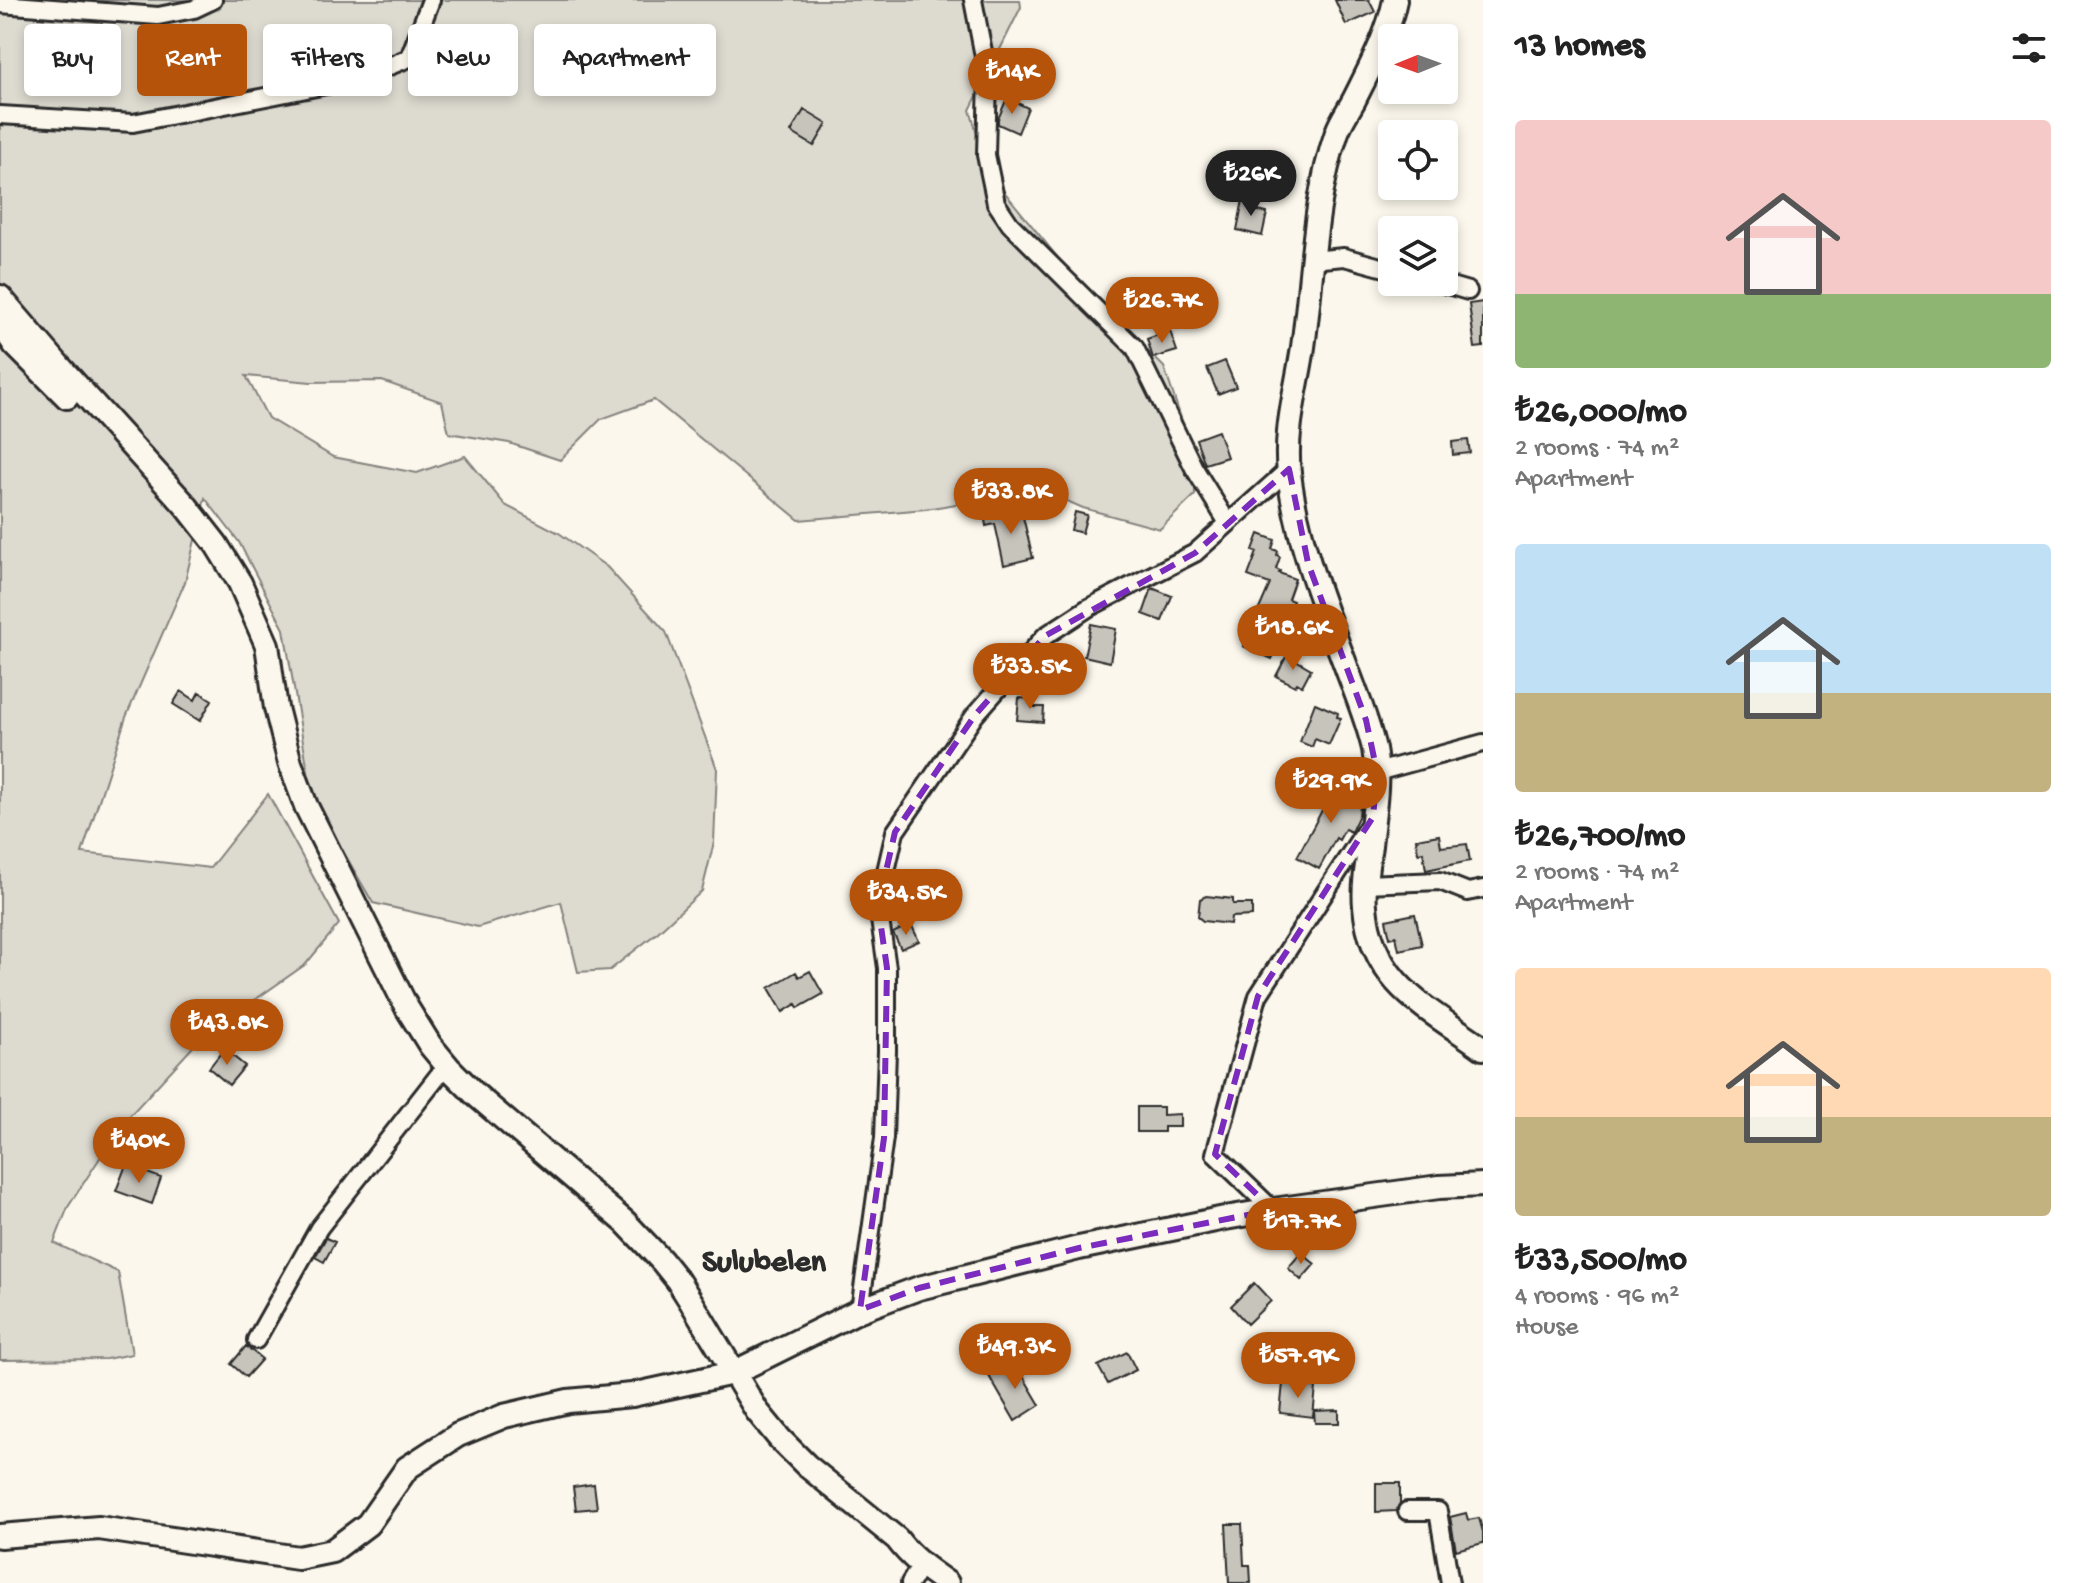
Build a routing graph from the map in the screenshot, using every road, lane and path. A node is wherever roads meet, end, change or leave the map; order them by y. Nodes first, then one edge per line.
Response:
1 (213, 0) edge
2 (431, 0) edge
3 (973, 0) edge
4 (1395, 0) edge
5 (0, 4) edge
6 (0, 115) edge
7 (1311, 260) junction
8 (1378, 266) edge
9 (1458, 288) edge
10 (1468, 291) dead end
11 (0, 297) edge
12 (0, 323) edge
13 (1289, 469) junction
14 (1228, 523) junction
15 (1483, 743) edge
16 (1377, 772) junction
17 (1373, 817) junction
18 (1365, 884) junction
19 (1483, 889) edge
20 (359, 925) junction
21 (1483, 1048) edge
22 (438, 1076) junction
23 (1483, 1185) edge
24 (1273, 1210) junction
25 (860, 1310) junction
26 (256, 1340) dead end
27 (727, 1374) junction
28 (1407, 1511) dead end
29 (0, 1536) edge
30 (913, 1567) edge
31 (947, 1583) edge
32 (1450, 1583) edge

1 - 5 street
2 - 6 street
3 - 14 street
4 - 7 main road
7 - 8 street
7 - 13 main road
9 - 10 street
11 - 20 main road
12 - 20 main road
13 - 14 street
13 - 16 main road
14 - 25 street
15 - 16 street
16 - 17 main road
17 - 18 main road
17 - 24 street
18 - 19 street
18 - 21 main road
20 - 22 main road
20 - 27 main road
22 - 26 street
22 - 27 main road
23 - 24 main road
24 - 25 main road
25 - 27 main road
27 - 29 main road
27 - 30 main road
28 - 32 street
30 - 31 main road

